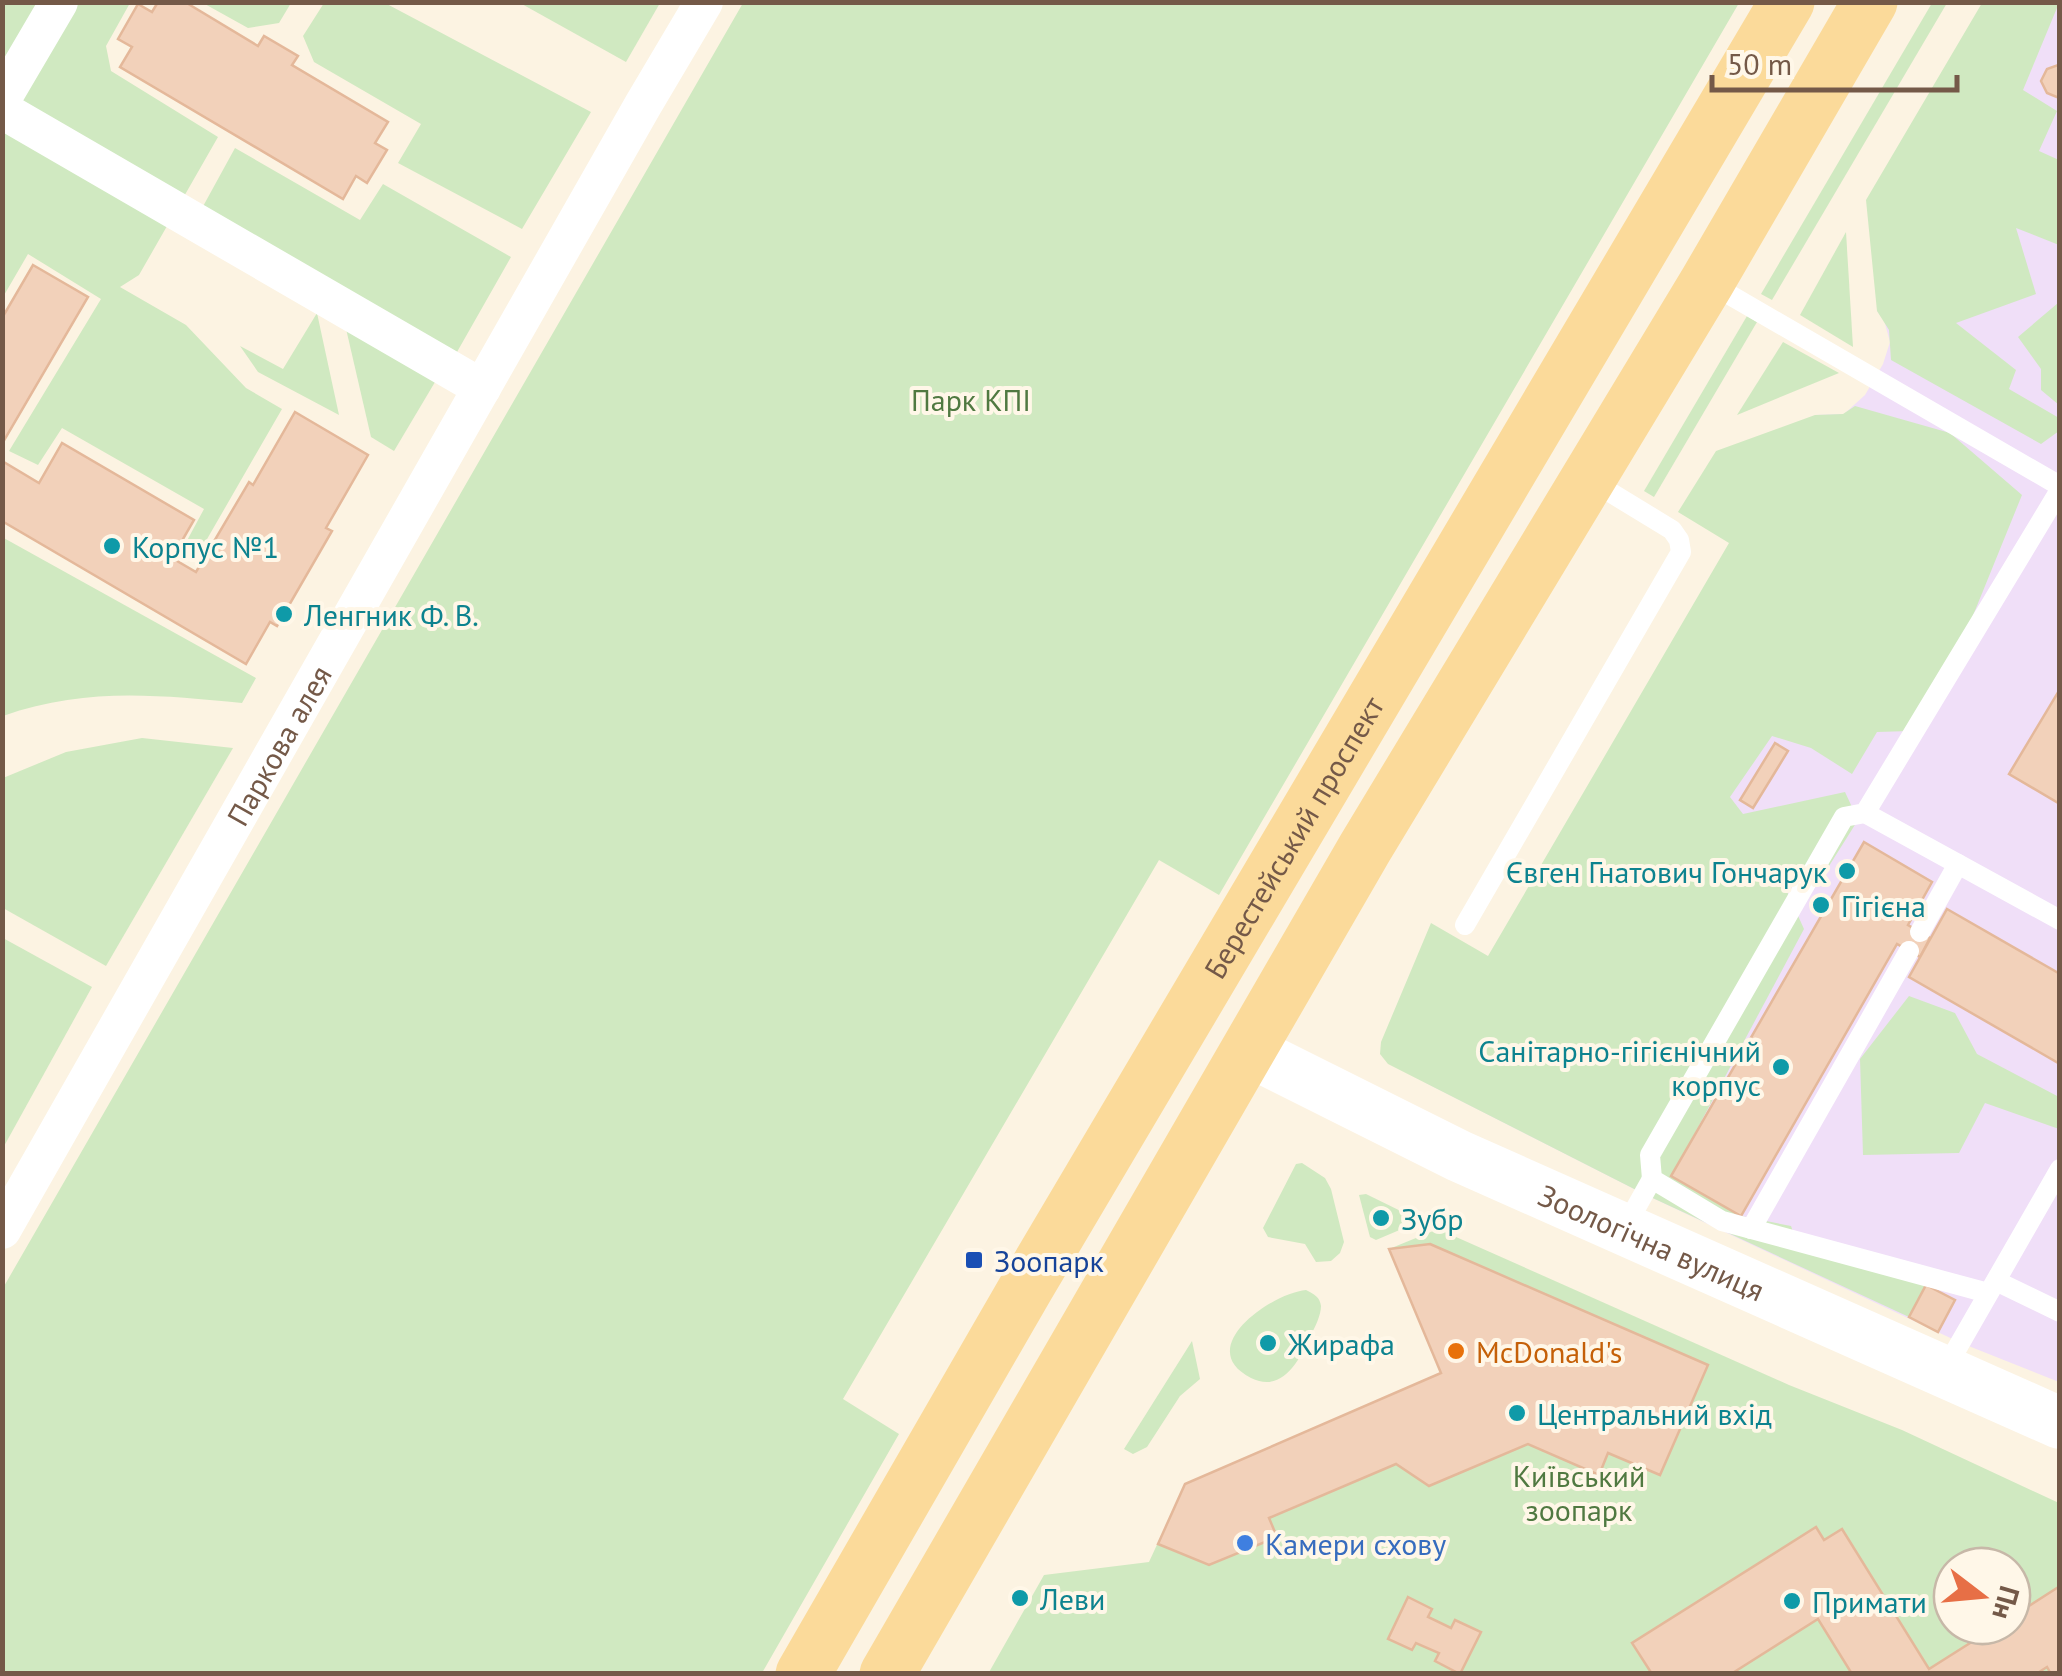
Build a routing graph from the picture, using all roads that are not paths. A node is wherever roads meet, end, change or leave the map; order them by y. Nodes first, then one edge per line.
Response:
1 (58, 2) edge
2 (704, 2) edge
3 (1787, 2) edge
4 (1870, 2) edge
5 (2, 99) edge
6 (2, 110) edge
7 (1706, 282) junction
8 (482, 388) junction
9 (1588, 479) junction
10 (2060, 488) edge
11 (1865, 813) junction
12 (1958, 864) junction
13 (2060, 920) edge
14 (1465, 925) dead end
15 (1248, 1050) junction
16 (2060, 1169) edge
17 (1652, 1179) junction
18 (1624, 1228) junction
19 (1750, 1228) junction
20 (2, 1230) edge
21 (1992, 1287) junction
22 (2060, 1312) edge
23 (1944, 1373) junction
24 (2060, 1422) edge
25 (803, 1674) edge
26 (886, 1674) edge

1 - 5 street
2 - 8 street, Паркова алея
3 - 25 main road, Берестейський проспект
4 - 7 main road
6 - 8 street
7 - 9 main road
7 - 10 lane
8 - 20 street, Паркова алея
9 - 14 lane
9 - 15 main road
10 - 11 lane
11 - 12 lane
11 - 17 lane
12 - 13 lane
12 - 19 lane
15 - 18 street, Зоологічна вулиця
15 - 26 main road
16 - 21 lane
17 - 18 lane
17 - 19 lane
18 - 23 street, Зоологічна вулиця
19 - 21 lane
21 - 22 lane
21 - 23 lane
23 - 24 street, Зоологічна вулиця

